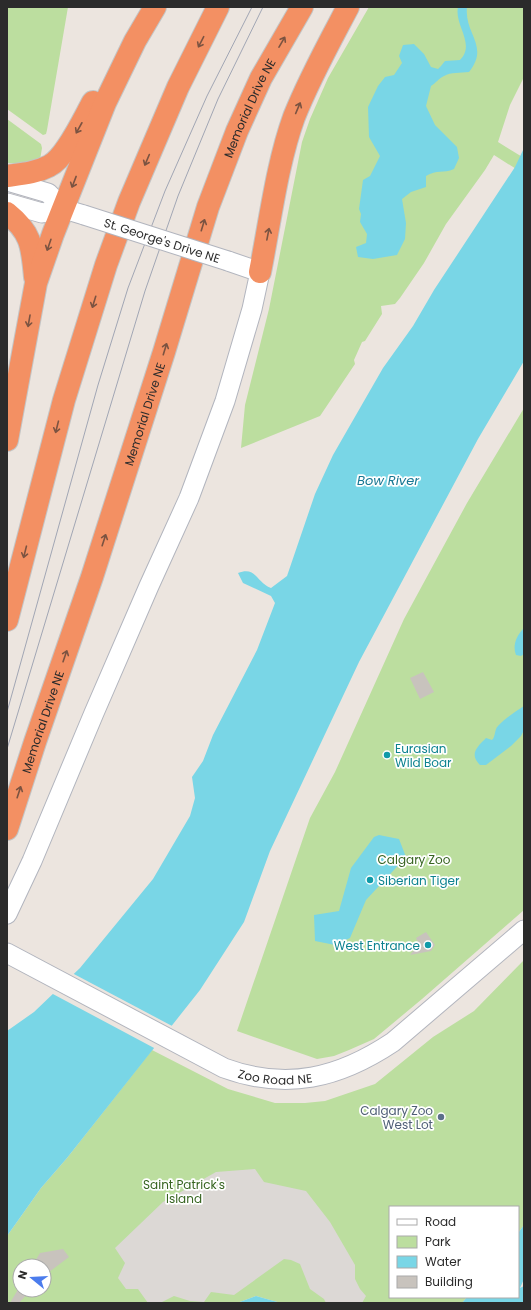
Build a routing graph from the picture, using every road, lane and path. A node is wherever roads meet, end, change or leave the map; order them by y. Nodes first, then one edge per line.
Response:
1 (143, 7) edge
2 (155, 7) edge
3 (218, 7) edge
4 (302, 7) edge
5 (348, 7) edge
6 (7, 176) edge
7 (7, 181) edge
8 (7, 203) edge
9 (74, 212) junction
10 (7, 213) edge
11 (260, 272) junction
12 (36, 283) junction
13 (7, 440) edge
14 (7, 620) edge
15 (7, 829) edge
16 (7, 914) edge
17 (524, 930) edge
18 (11, 955) edge

1 -> 6 highway
2 -> 9 highway
3 -> 14 highway
15 -> 4 highway, Memorial Drive NE
11 -> 5 highway
7 - 9 street, St. George's Drive NE
8 - 9 street, St. George's Drive NE
9 - 11 street, St. George's Drive NE, bridge
9 -> 12 highway
10 - 12 highway
11 - 16 street
12 -> 13 highway
17 - 18 street, Zoo Road NE

